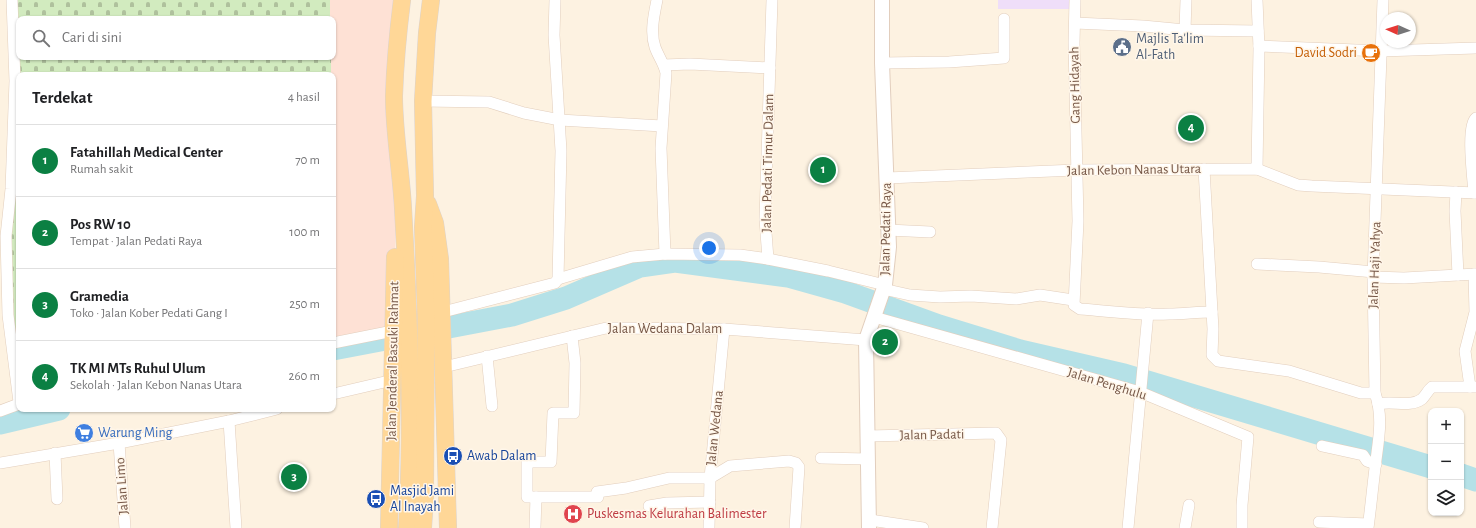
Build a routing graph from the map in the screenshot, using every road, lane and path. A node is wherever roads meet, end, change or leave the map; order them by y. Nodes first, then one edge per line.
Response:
1 (12, 0) edge
2 (402, 0) edge
3 (431, 0) edge
4 (555, 0) edge
5 (657, 0) edge
6 (772, 0) edge
7 (882, 0) edge
8 (1075, 0) edge
9 (1186, 0) edge
10 (1257, 0) edge
11 (1384, 0) edge
12 (1004, 19) dead end
13 (1075, 23) junction
14 (1185, 30) junction
15 (1258, 31) junction
16 (1259, 46) junction
17 (1476, 48) edge
18 (1381, 51) junction
19 (882, 63) junction
20 (664, 65) junction
21 (770, 68) junction
22 (423, 101) junction
23 (1476, 118) edge
24 (560, 120) junction
25 (662, 126) junction
26 (1204, 169) junction
27 (1257, 169) junction
28 (1076, 170) junction
29 (887, 178) junction
30 (1378, 190) junction
31 (1456, 192) junction
32 (1475, 193) edge
33 (401, 194) junction
34 (425, 196) junction
35 (888, 230) junction
36 (930, 232) dead end
37 (3, 236) edge
38 (665, 254) junction
39 (768, 259) junction
40 (1257, 264) dead end
41 (1374, 274) junction
42 (1475, 274) edge
43 (1458, 275) junction
44 (558, 280) junction
45 (883, 289) junction
46 (1073, 300) junction
47 (1212, 312) junction
48 (1148, 313) junction
49 (443, 316) junction
50 (874, 317) junction
51 (724, 329) junction
52 (393, 332) junction
53 (572, 336) junction
54 (866, 340) junction
55 (336, 342) edge
56 (487, 356) junction
57 (444, 364) junction
58 (16, 379) edge
59 (393, 380) junction
60 (1141, 384) junction
61 (1473, 387) edge
62 (336, 393) edge
63 (1376, 398) junction
64 (16, 404) edge
65 (492, 406) dead end
66 (0, 411) edge
67 (265, 412) edge
68 (229, 421) junction
69 (868, 436) junction
70 (119, 443) junction
71 (1322, 446) dead end
72 (55, 453) junction
73 (821, 458) dead end
74 (868, 459) junction
75 (1376, 462) junction
76 (0, 463) edge
77 (710, 478) junction
78 (536, 496) junction
79 (57, 499) dead end
80 (710, 502) junction
81 (649, 506) dead end
82 (1189, 506) dead end
83 (1319, 522) dead end
84 (870, 524) edge
85 (1368, 526) edge
86 (125, 528) edge
87 (236, 528) edge
88 (389, 528) edge
89 (406, 528) edge
90 (423, 528) edge
91 (448, 528) edge
92 (535, 528) edge
93 (709, 528) edge
94 (795, 528) edge
95 (923, 528) edge
96 (992, 528) edge
97 (1128, 528) edge
98 (1185, 528) edge
99 (1242, 528) edge

1 - 37 street
2 - 33 main road, Jalan Jenderal Basuki Rahmat
3 - 22 main road
4 - 24 street
5 - 20 street
6 - 21 street, Jalan Pedati Timur Dalam
7 - 19 street, Jalan Pedati Raya
8 - 13 street, Gang Hidayah
9 - 14 street
10 - 15 street
11 - 18 street, Jalan Haji Yahya
12 - 19 street
13 - 14 street
13 - 28 street, Gang Hidayah
14 - 15 street
15 - 16 street
16 - 18 street
16 - 27 street
17 - 18 street
18 - 30 street, Jalan Haji Yahya
19 - 29 street, Jalan Pedati Raya
20 - 21 street
20 - 25 street
21 - 39 street, Jalan Pedati Timur Dalam
22 - 24 street
22 - 34 main road
23 - 32 street
24 - 25 street
24 - 44 street
25 - 38 street
26 - 27 street, Jalan Kebon Nanas Utara
26 - 28 street, Jalan Kebon Nanas Utara
26 - 47 street
27 - 30 street, Jalan Kebon Nanas Utara
28 - 29 street, Jalan Kebon Nanas Utara
28 - 46 street, Gang Hidayah
29 - 35 street, Jalan Pedati Raya
30 - 31 street, Jalan Kebon Nanas Utara
30 - 41 street, Jalan Haji Yahya
31 - 32 street, Jalan Kebon Nanas Utara
31 - 43 street
33 - 52 main road, Jalan Jenderal Basuki Rahmat
33 - 89 main road, Jalan Jenderal Basuki Rahmat
34 - 49 main road
34 - 90 main road
35 - 36 street
35 - 45 street, Jalan Pedati Raya
37 - 58 street
38 - 39 street
38 - 44 street
39 - 45 street
40 - 41 street
41 - 43 street
41 - 63 street, Jalan Haji Yahya
42 - 43 street
42 - 61 street
44 - 49 street
45 - 46 street
45 - 50 street, Jalan Pedati Raya
46 - 48 street
47 - 48 street
47 - 63 street
48 - 60 street
49 - 57 main road
50 - 54 street, Jalan Pedati Raya
50 - 60 street, Jalan Penghulu
51 - 53 street, Jalan Wedana Dalam
51 - 54 street, Jalan Wedana Dalam
51 - 77 street, Jalan Wedana
52 - 55 street
52 - 59 main road, Jalan Jenderal Basuki Rahmat
53 - 56 street, Jalan Wedana Dalam
53 - 78 street
54 - 69 street, Jalan Pedati Raya
56 - 57 street, Jalan Wedana Dalam
56 - 65 street
57 - 91 main road
59 - 62 street
59 - 88 main road, Jalan Jenderal Basuki Rahmat
60 - 97 street
60 - 99 street, Jalan Penghulu
61 - 63 street
63 - 75 street, Jalan Haji Yahya
64 - 66 street
67 - 68 street
68 - 70 street
68 - 87 street
69 - 74 street, Jalan Pedati Raya
69 - 96 street, Jalan Padati
70 - 72 street
70 - 86 street, Jalan Limo
71 - 75 street
72 - 76 street
72 - 79 street
73 - 74 street
74 - 84 street, Jalan Pedati Raya
75 - 85 street, Jalan Haji Yahya
77 - 78 street
77 - 80 street, Jalan Wedana
77 - 94 street
78 - 92 street
80 - 81 street
80 - 93 street, Jalan Wedana
82 - 98 street
83 - 85 street
84 - 95 street

